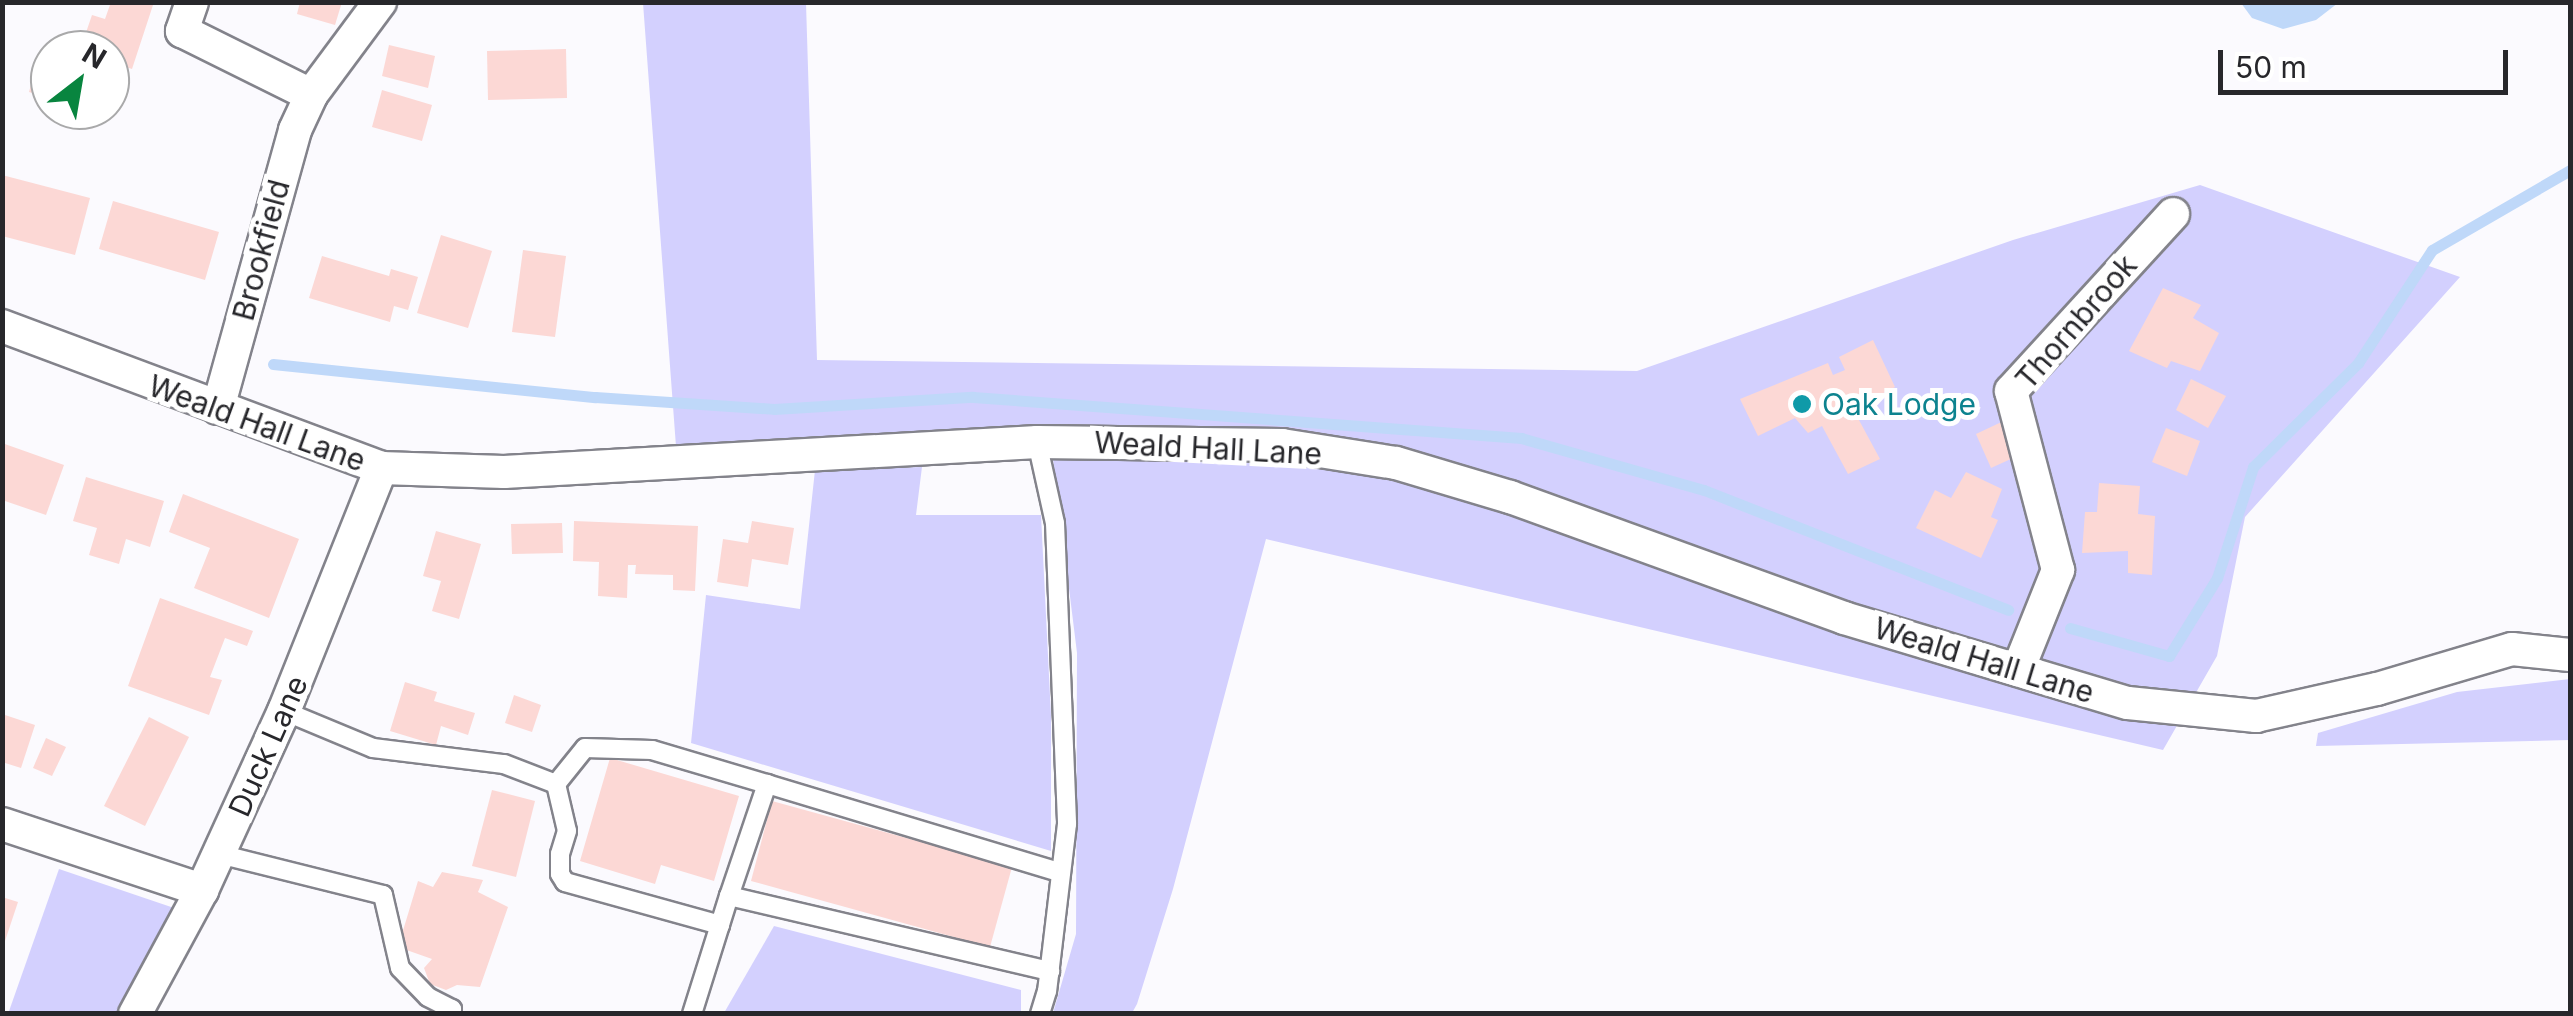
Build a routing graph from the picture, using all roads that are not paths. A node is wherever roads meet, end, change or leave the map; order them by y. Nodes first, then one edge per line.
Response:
1 (192, 2) edge
2 (380, 2) edge
3 (311, 95) junction
4 (2172, 214) dead end
5 (2, 326) edge
6 (218, 408) junction
7 (1037, 442) junction
8 (381, 468) junction
9 (2570, 655) edge
10 (2018, 670) junction
11 (284, 710) junction
12 (556, 784) junction
13 (767, 784) junction
14 (2, 824) edge
15 (219, 854) junction
16 (1062, 873) junction
17 (202, 890) junction
18 (729, 896) junction
19 (720, 925) junction
20 (1050, 971) junction
21 (134, 1014) edge
22 (450, 1014) edge
23 (692, 1014) edge
24 (1040, 1014) edge

1 - 3 street
2 - 3 street, Brookfield
3 - 6 street, Brookfield
4 - 10 street, Thornbrook
5 - 6 street, Weald Hall Lane
6 - 8 street, Weald Hall Lane
7 - 8 street, Weald Hall Lane
7 - 10 street, Weald Hall Lane
7 - 16 lane
8 - 11 street, Duck Lane
9 - 10 street, Weald Hall Lane
11 - 12 lane
11 - 15 street, Duck Lane
12 - 13 lane
12 - 19 lane
13 - 16 lane
13 - 18 lane
14 - 17 street
15 - 17 street, Duck Lane
15 - 22 lane
16 - 20 lane
17 - 21 street, Duck Lane
18 - 19 lane
18 - 20 lane
19 - 23 lane
20 - 24 lane

